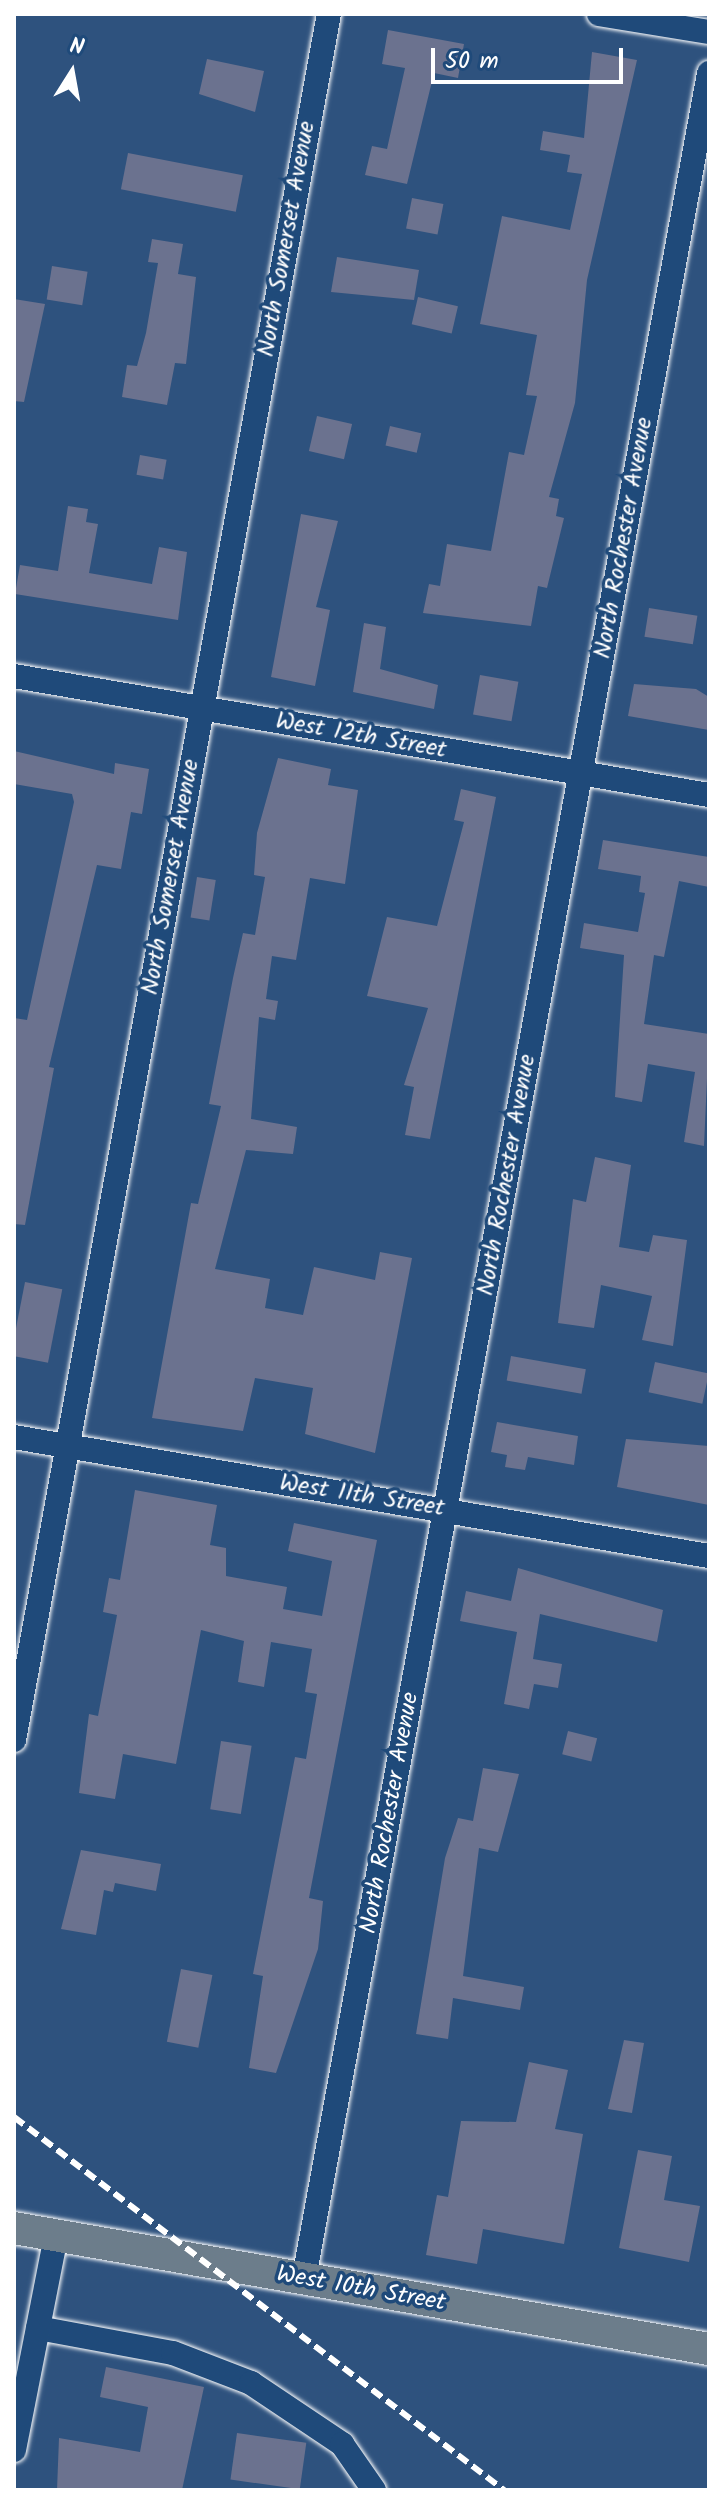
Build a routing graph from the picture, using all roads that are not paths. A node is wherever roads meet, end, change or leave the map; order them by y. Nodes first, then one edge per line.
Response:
1 (329, 14) edge
2 (599, 14) edge
3 (709, 32) edge
4 (709, 73) edge
5 (14, 676) edge
6 (201, 708) junction
7 (580, 773) junction
8 (709, 795) edge
9 (14, 1437) edge
10 (66, 1446) junction
11 (445, 1510) junction
12 (709, 1556) edge
13 (14, 1740) edge
14 (14, 2228) edge
15 (56, 2235) junction
16 (304, 2278) junction
17 (38, 2328) junction
18 (709, 2349) edge
19 (14, 2450) edge
20 (374, 2490) edge

1 - 6 street, North Somerset Avenue
2 - 3 street
4 - 7 street, North Rochester Avenue
5 - 6 street, West 12th Street
6 - 7 street, West 12th Street
6 - 10 street, North Somerset Avenue
7 - 8 street, West 12th Street
7 - 11 street, North Rochester Avenue
9 - 10 street, West 11th Street
10 - 11 street, West 11th Street
10 - 13 street, North Somerset Avenue
11 - 12 street, West 11th Street
11 - 16 street, North Rochester Avenue
14 - 15 main road, West 10th Street
15 - 16 main road, West 10th Street
15 - 17 street
16 - 18 main road, West 10th Street
17 - 19 street
17 - 20 street

